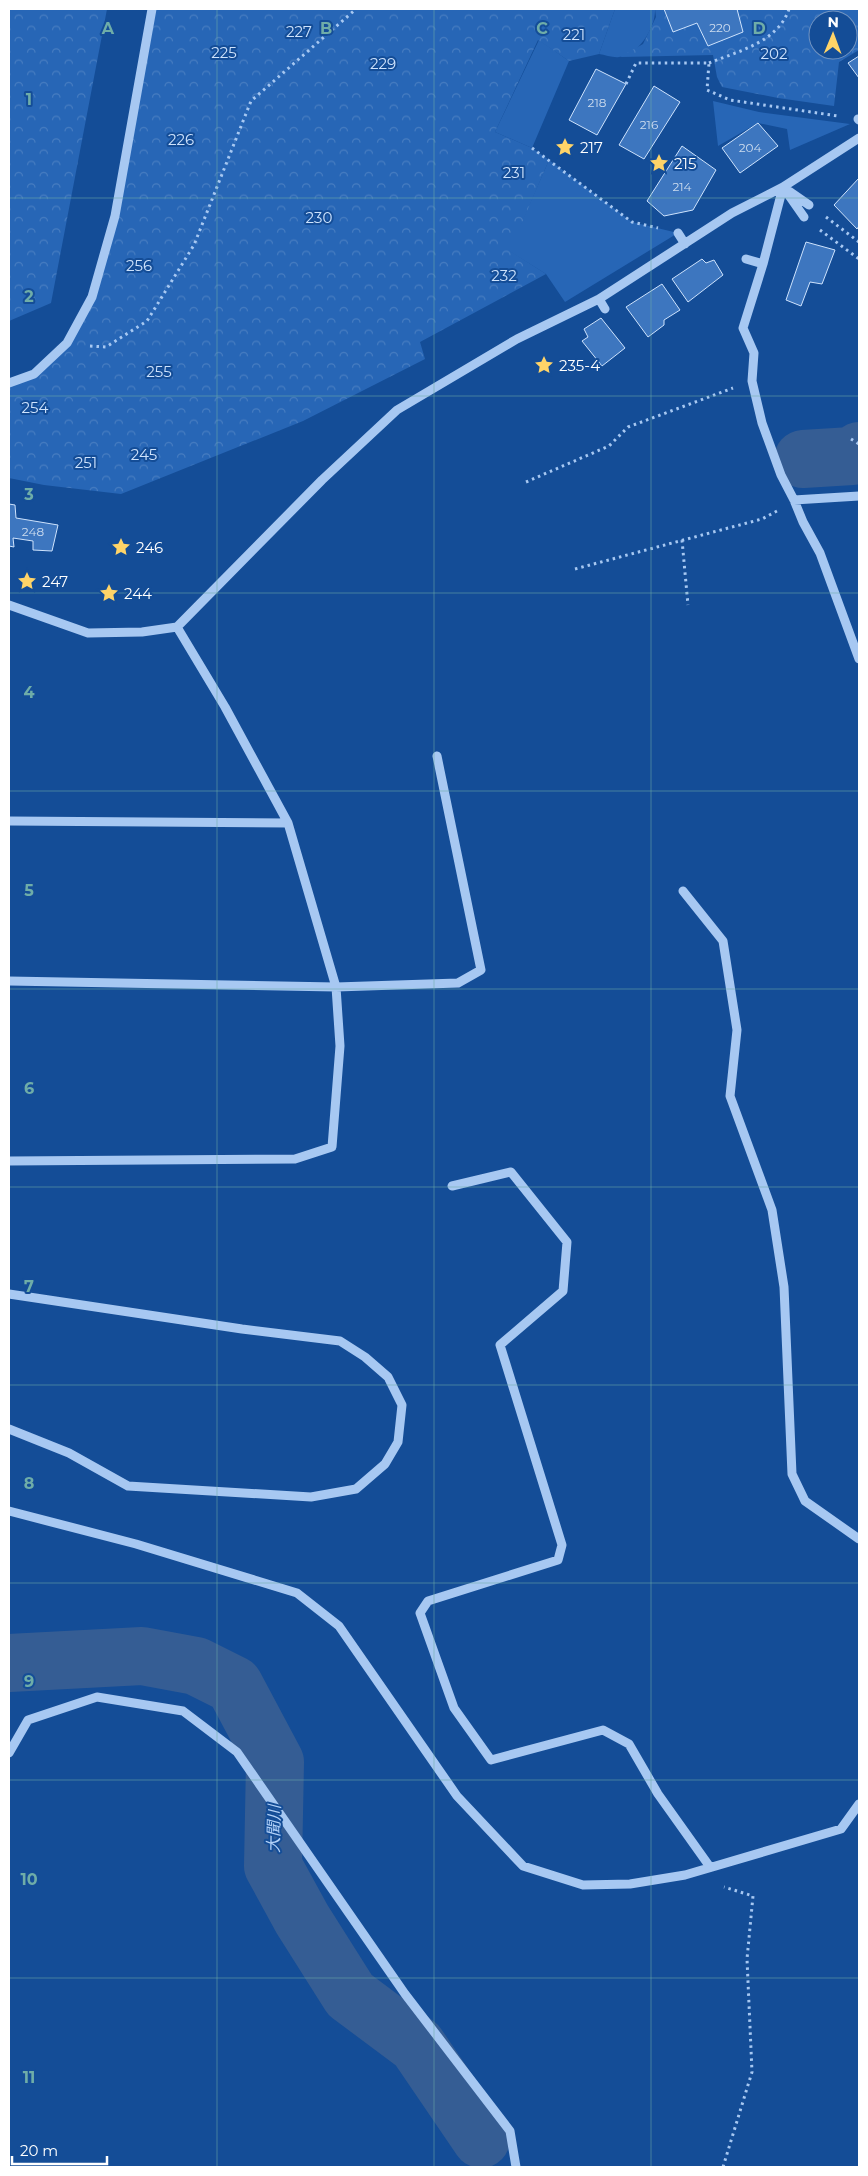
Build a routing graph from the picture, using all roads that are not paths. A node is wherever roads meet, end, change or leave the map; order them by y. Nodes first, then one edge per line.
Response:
1 (152, 9) edge
2 (859, 138) edge
3 (782, 187) junction
4 (809, 205) road end
5 (804, 217) road end
6 (721, 220) junction
7 (726, 229) dead end
8 (678, 233) road end
9 (685, 244) junction
10 (746, 259) dead end
11 (763, 264) junction
12 (599, 299) junction
13 (605, 309) dead end
14 (9, 383) edge
15 (859, 496) edge
16 (794, 500) junction
17 (9, 605) edge
18 (177, 627) junction
19 (859, 659) edge
20 (437, 756) dead end
21 (9, 821) edge
22 (288, 823) junction
23 (683, 891) dead end
24 (9, 981) edge
25 (336, 987) junction
26 (9, 1161) edge
27 (452, 1186) dead end
28 (9, 1294) edge
29 (9, 1429) edge
30 (9, 1511) edge
31 (859, 1539) edge
32 (9, 1753) edge
33 (859, 1804) edge
34 (710, 1867) junction
35 (516, 2167) edge

1 - 14 street
2 - 3 street
3 - 4 street
3 - 5 street
3 - 6 street
3 - 11 street
6 - 7 street
6 - 9 street
8 - 9 street
9 - 12 street
10 - 11 street
11 - 16 street
12 - 13 street
12 - 18 street
15 - 16 street
16 - 19 street
17 - 18 street
18 - 22 street
20 - 25 street
21 - 22 street
22 - 25 street
23 - 31 street
24 - 25 street
25 - 26 street
27 - 34 street
28 - 29 street
30 - 34 street
32 - 35 street
33 - 34 street

